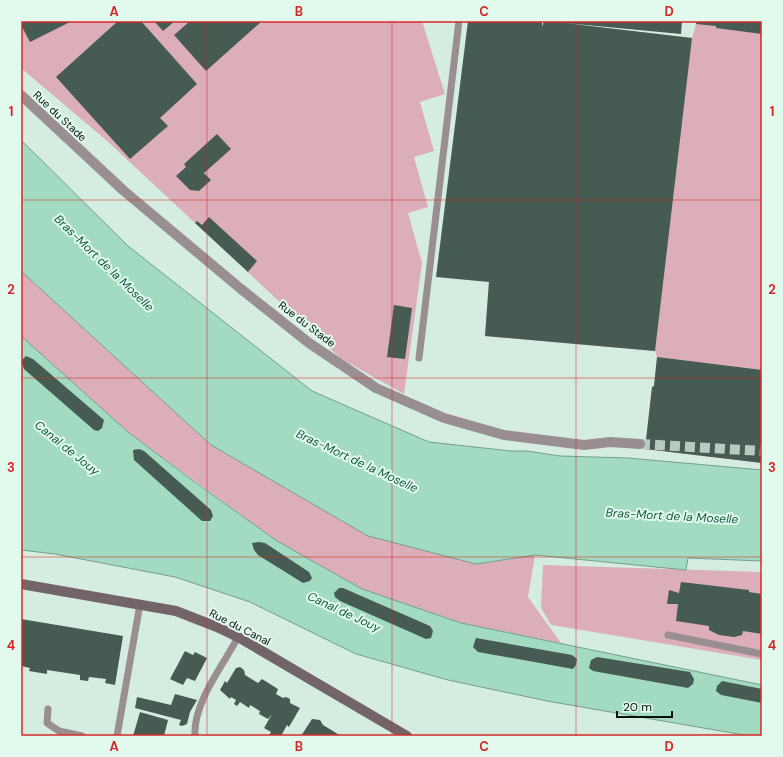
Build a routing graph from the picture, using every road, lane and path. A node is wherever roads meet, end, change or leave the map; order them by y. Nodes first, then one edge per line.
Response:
1 (459, 21) edge
2 (21, 95) edge
3 (419, 358) dead end
4 (640, 444) tunnel mouth
5 (21, 584) edge
6 (140, 604) junction
7 (668, 635) dead end
8 (238, 637) junction
9 (762, 654) edge
10 (48, 709) dead end
11 (82, 736) edge
12 (117, 736) edge
13 (195, 736) edge
14 (407, 736) edge

1 - 3 lane
2 - 4 street, Rue du Stade
5 - 6 street, Rue du Canal
6 - 8 street, Rue du Canal
6 - 12 lane
7 - 9 lane
8 - 13 lane
8 - 14 street, Rue du Canal
10 - 11 lane

